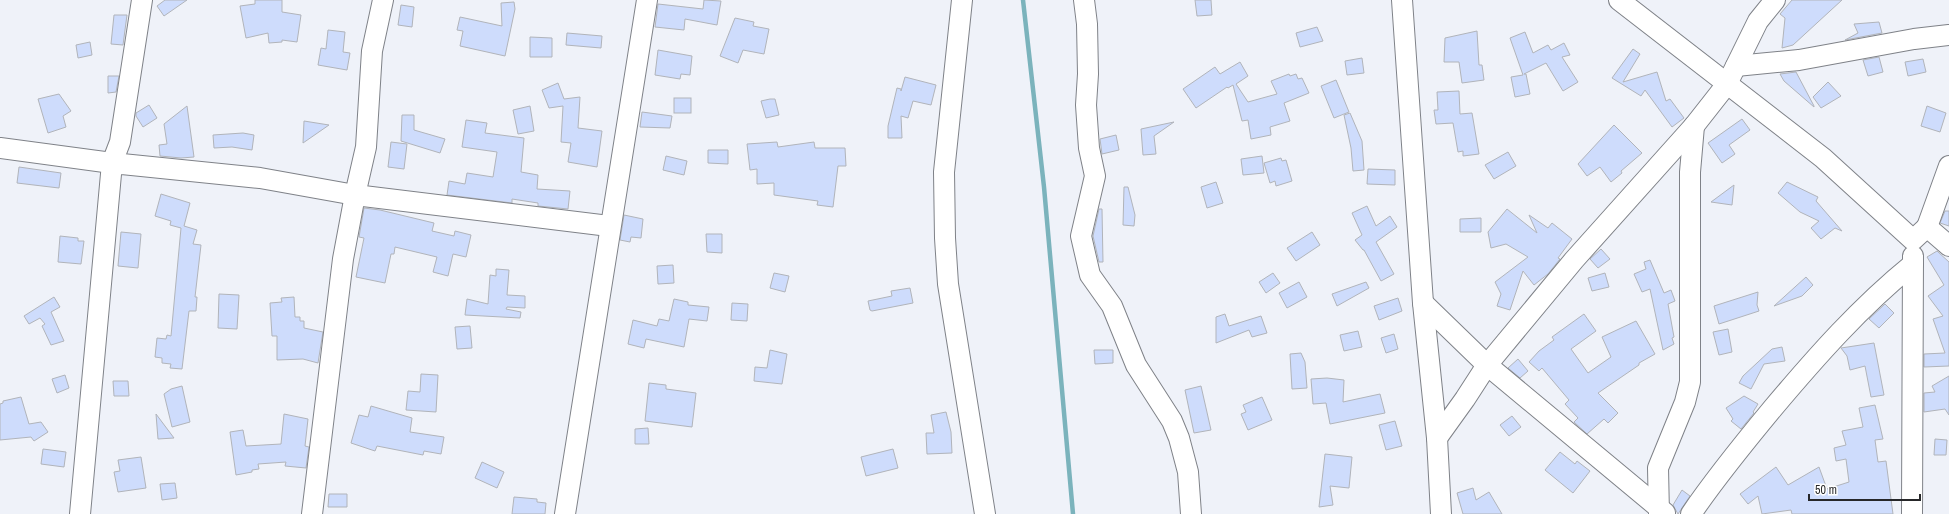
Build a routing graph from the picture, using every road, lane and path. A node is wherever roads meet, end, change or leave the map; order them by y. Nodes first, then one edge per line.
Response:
1 (142, 0) edge
2 (383, 0) edge
3 (647, 0) edge
4 (962, 0) edge
5 (1084, 0) edge
6 (1402, 0) edge
7 (1619, 0) edge
8 (1758, 0) edge
9 (1775, 0) edge
10 (1758, 21) junction
11 (1949, 35) edge
12 (1736, 66) junction
13 (1727, 84) junction
14 (1694, 126) junction
15 (0, 148) edge
16 (112, 163) junction
17 (1949, 166) edge
18 (355, 195) junction
19 (610, 226) junction
20 (1920, 233) junction
21 (1949, 246) edge
22 (1913, 264) junction
23 (1423, 304) junction
24 (1487, 365) junction
25 (1437, 438) junction
26 (1661, 512) edge
27 (80, 514) edge
28 (312, 514) edge
29 (565, 514) edge
30 (985, 514) edge
31 (1191, 514) edge
32 (1441, 514) edge
33 (1691, 514) edge
34 (1912, 514) edge

1 - 16 street
2 - 18 street
3 - 19 street
4 - 30 street
5 - 31 street
6 - 23 street
7 - 13 street
8 - 10 street
9 - 10 street
10 - 12 street
11 - 12 street
12 - 13 street
13 - 14 street
13 - 20 street
14 - 24 street
14 - 26 street
15 - 16 street
16 - 18 street
16 - 27 street
17 - 20 street
18 - 19 street
18 - 28 street
19 - 29 street
20 - 21 street
20 - 22 street
22 - 33 street
22 - 34 street
23 - 24 street
23 - 25 street
24 - 25 street
24 - 26 street
25 - 32 street

